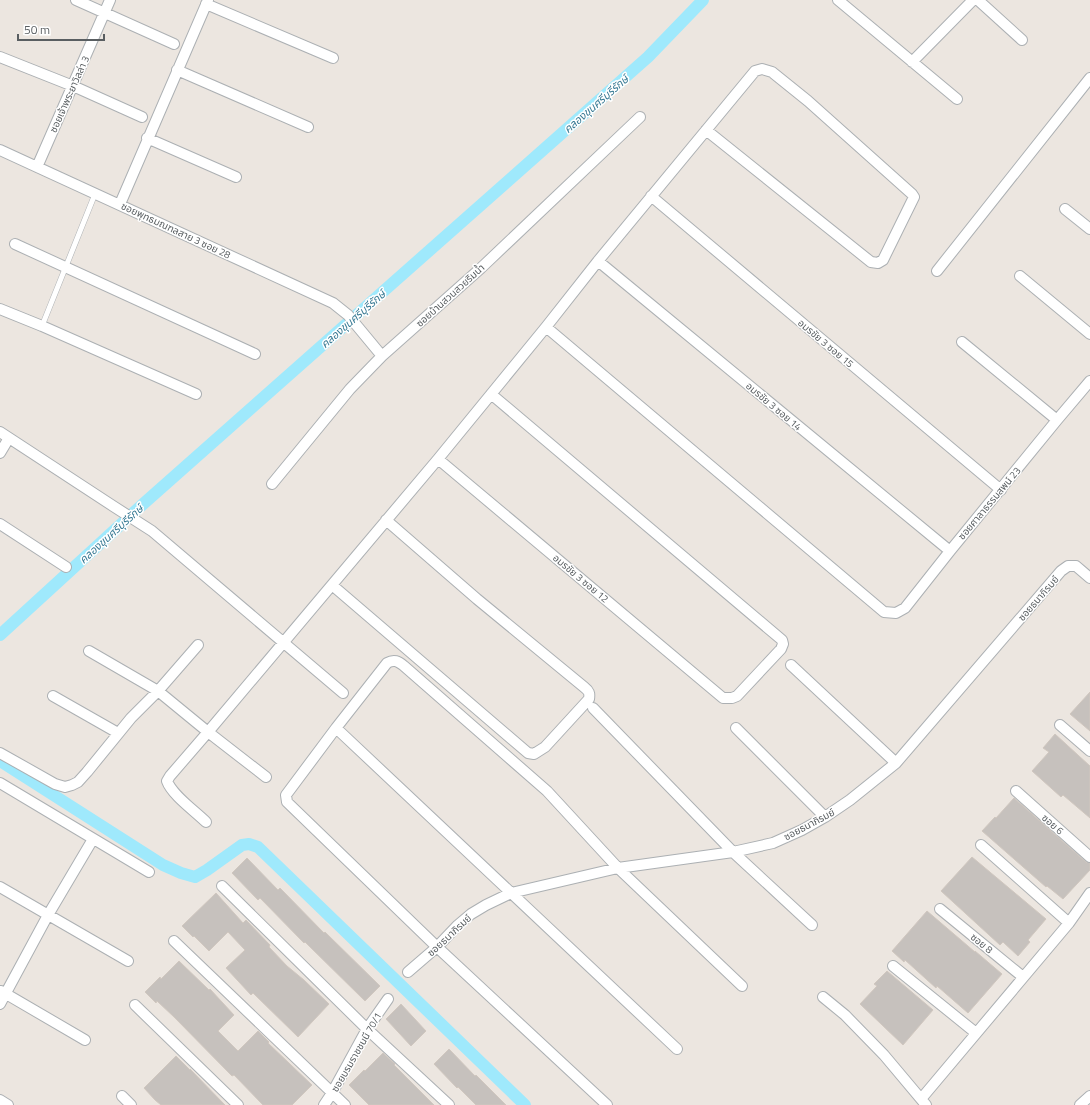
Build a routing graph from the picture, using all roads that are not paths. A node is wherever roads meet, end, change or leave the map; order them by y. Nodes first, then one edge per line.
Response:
1 (76, 0) edge
2 (110, 0) edge
3 (838, 0) edge
4 (973, 0) edge
5 (207, 2) edge
6 (104, 12) junction
7 (1022, 40) dead end
8 (174, 44) dead end
9 (0, 57) edge
10 (333, 58) dead end
11 (912, 62) junction
12 (177, 70) junction
13 (1090, 78) edge
14 (73, 86) junction
15 (957, 99) dead end
16 (142, 117) dead end
17 (640, 117) dead end
18 (308, 127) dead end
19 (706, 130) junction
20 (147, 138) junction
21 (0, 150) edge
22 (37, 167) junction
23 (236, 177) dead end
24 (96, 193) junction
25 (651, 196) junction
26 (120, 204) junction
27 (1065, 208) dead end
28 (1090, 229) edge
29 (15, 244) dead end
30 (598, 261) junction
31 (66, 267) junction
32 (937, 271) dead end
33 (1020, 276) dead end
34 (0, 309) edge
35 (42, 326) junction
36 (546, 327) junction
37 (1090, 334) edge
38 (962, 342) dead end
39 (255, 354) dead end
40 (382, 356) junction
41 (1090, 381) edge
42 (196, 394) dead end
43 (491, 394) junction
44 (1057, 420) junction
45 (0, 432) edge
46 (9, 438) junction
47 (0, 453) edge
48 (438, 459) junction
49 (272, 484) dead end
50 (1001, 490) junction
51 (386, 520) junction
52 (0, 524) edge
53 (950, 551) junction
54 (66, 567) dead end
55 (1089, 577) edge
56 (332, 585) junction
57 (283, 642) junction
58 (198, 645) dead end
59 (89, 651) dead end
60 (791, 665) dead end
61 (158, 691) junction
62 (344, 693) dead end
63 (53, 696) dead end
64 (593, 708) dead end
65 (1060, 725) dead end
66 (336, 728) junction
67 (736, 728) dead end
68 (208, 732) junction
69 (118, 733) junction
70 (1090, 751) edge
71 (0, 753) edge
72 (896, 763) junction
73 (266, 777) dead end
74 (0, 783) edge
75 (1016, 791) dead end
76 (825, 817) junction
77 (206, 822) dead end
78 (93, 839) junction
79 (981, 845) dead end
80 (733, 852) junction
81 (1090, 857) edge
82 (618, 868) junction
83 (149, 872) dead end
84 (222, 886) dead end
85 (0, 887) edge
86 (511, 893) junction
87 (1090, 894) edge
88 (940, 909) dead end
89 (48, 915) junction
90 (1068, 923) junction
91 (812, 924) dead end
92 (174, 941) dead end
93 (436, 947) junction
94 (128, 961) dead end
95 (893, 966) dead end
96 (408, 972) dead end
97 (1023, 977) junction
98 (742, 986) dead end
99 (3, 992) edge
100 (823, 997) dead end
101 (388, 999) dead end
102 (0, 1004) edge
103 (135, 1005) dead end
104 (368, 1029) junction
105 (976, 1033) junction
106 (85, 1040) dead end
107 (677, 1049) dead end
108 (332, 1093) junction
109 (122, 1096) dead end
110 (1090, 1096) edge
111 (0, 1100) edge
112 (924, 1102) edge
113 (8, 1105) edge
114 (132, 1105) edge
115 (238, 1105) edge
116 (324, 1105) edge
117 (345, 1105) edge
118 (449, 1105) edge
119 (607, 1105) edge
120 (1080, 1105) edge

1 - 6 street
2 - 6 street, ซอยเจ้าพระยาวิลล่า 3
3 - 11 street
4 - 7 street
4 - 11 street
5 - 10 street
5 - 12 street
6 - 8 street
6 - 14 street, ซอยเจ้าพระยาวิลล่า 3
9 - 14 street
11 - 15 street
12 - 18 street
12 - 20 street
13 - 32 street
14 - 16 street
14 - 22 street, ซอยเจ้าพระยาวิลล่า 3
17 - 40 street, ซอยบ้านสวนสวยริมน้ำ
19 - 19 street
19 - 25 street
20 - 23 street
20 - 26 street
21 - 22 street, ซอยพุทธมณฑลสาย 3 ซอย 28
22 - 24 street, ซอยพุทธมณฑลสาย 3 ซอย 28
24 - 26 street, ซอยพุทธมณฑลสาย 3 ซอย 28
24 - 31 lane
25 - 30 street
25 - 50 street, อมรชัย 3 ซอย 15
26 - 40 street, ซอยพุทธมณฑลสาย 3 ซอย 28
27 - 28 street
29 - 31 street
30 - 36 street
30 - 53 street, อมรชัย 3 ซอย 14
31 - 35 lane
31 - 39 street
33 - 37 street
34 - 35 street
35 - 42 street
36 - 43 street
36 - 53 street, ซอยศาลาธรรมสพน์ 23
38 - 44 street
40 - 49 street, ซอยบ้านสวนสวยริมน้ำ
41 - 44 street, ซอยศาลาธรรมสพน์ 23
43 - 48 street
43 - 48 street, อมรชัย 3 ซอย 12
44 - 50 street, ซอยศาลาธรรมสพน์ 23
45 - 46 street
46 - 47 street
46 - 57 street
48 - 51 street
50 - 53 street, ซอยศาลาธรรมสพน์ 23
51 - 56 street
51 - 56 street
52 - 54 street
55 - 72 street, ซอยธนาภิรมย์
56 - 57 street
57 - 62 street
57 - 68 street
58 - 61 street
59 - 61 street
60 - 72 street
61 - 68 street
61 - 69 street
63 - 69 street
64 - 80 street
65 - 70 street
66 - 82 street
66 - 86 street
66 - 93 street
67 - 76 street
68 - 73 street
68 - 77 street
69 - 71 street
72 - 76 street, ซอยธนาภิรมย์
74 - 78 street
75 - 81 street, ซอย 6
76 - 80 street, ซอยธนาภิรมย์
78 - 83 street
78 - 89 street
79 - 90 street
80 - 82 street, ซอยธนาภิรมย์
80 - 91 street
82 - 86 street, ซอยธนาภิรมย์
82 - 98 street
84 - 104 street
85 - 89 street
86 - 93 street, ซอยธนาภิรมย์
86 - 107 street
87 - 90 street
88 - 97 street, ซอย 8
89 - 94 street
89 - 99 street
90 - 97 street
92 - 108 street
93 - 96 street, ซอยธนาภิรมย์
93 - 119 street
95 - 105 street
97 - 105 street
99 - 102 street
99 - 106 street
100 - 112 street
101 - 104 street, ซอยบรมราชชนนี 70/1
103 - 115 street
104 - 108 street, ซอยบรมราชชนนี 70/1
104 - 118 street
105 - 112 street
108 - 116 street, ซอยบรมราชชนนี 70/1
108 - 117 street
109 - 114 street
110 - 120 street
111 - 113 street

